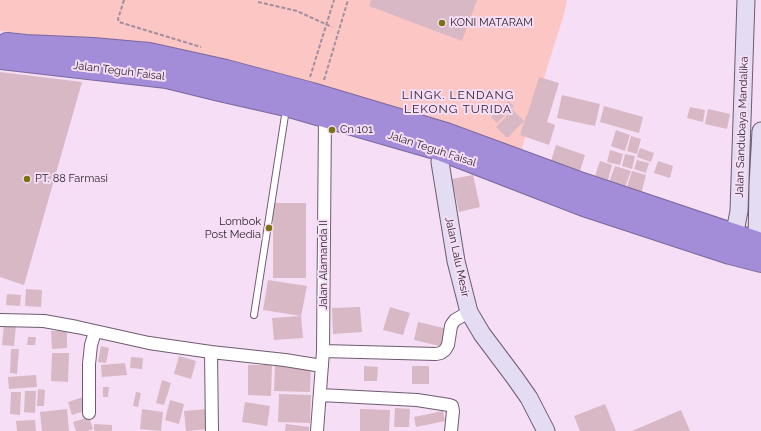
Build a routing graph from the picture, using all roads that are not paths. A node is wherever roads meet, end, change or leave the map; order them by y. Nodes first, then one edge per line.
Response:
1 (746, 0) edge
2 (0, 43) edge
3 (0, 58) edge
4 (223, 80) junction
5 (324, 104) junction
6 (286, 105) junction
7 (761, 131) edge
8 (444, 142) junction
9 (732, 244) junction
10 (758, 252) edge
11 (469, 312) junction
12 (254, 315) dead end
13 (0, 320) edge
14 (95, 332) junction
15 (323, 351) junction
16 (211, 352) junction
17 (322, 366) junction
18 (320, 395) junction
19 (89, 413) dead end
20 (212, 431) edge
21 (317, 431) edge
22 (451, 431) edge
23 (546, 431) edge

1 - 9 main road, Jalan Sandubaya Mandalika
2 - 4 highway, Jalan Teguh Faisal
3 - 4 highway, Jalan Teguh Faisal
4 - 5 highway, Jalan Teguh Faisal
4 - 6 highway, Jalan Teguh Faisal
5 - 6 highway, Jalan Teguh Faisal
5 - 8 highway, Jalan Teguh Faisal
5 - 15 street, Jalan Alamanda II
6 - 12 lane
7 - 10 main road
8 - 9 highway, Jalan Teguh Faisal
8 - 11 main road, Jalan Lalu Mesir
9 - 10 highway, Jalan Teguh Faisal
11 - 15 street
11 - 23 main road, Jalan Lalu Mesir
13 - 14 street
14 - 16 street
14 - 19 street
15 - 17 street, Jalan Alamanda II
16 - 17 street
16 - 20 street
17 - 18 street, Jalan Alamanda II
18 - 21 street, Jalan Alamanda II
18 - 22 street

